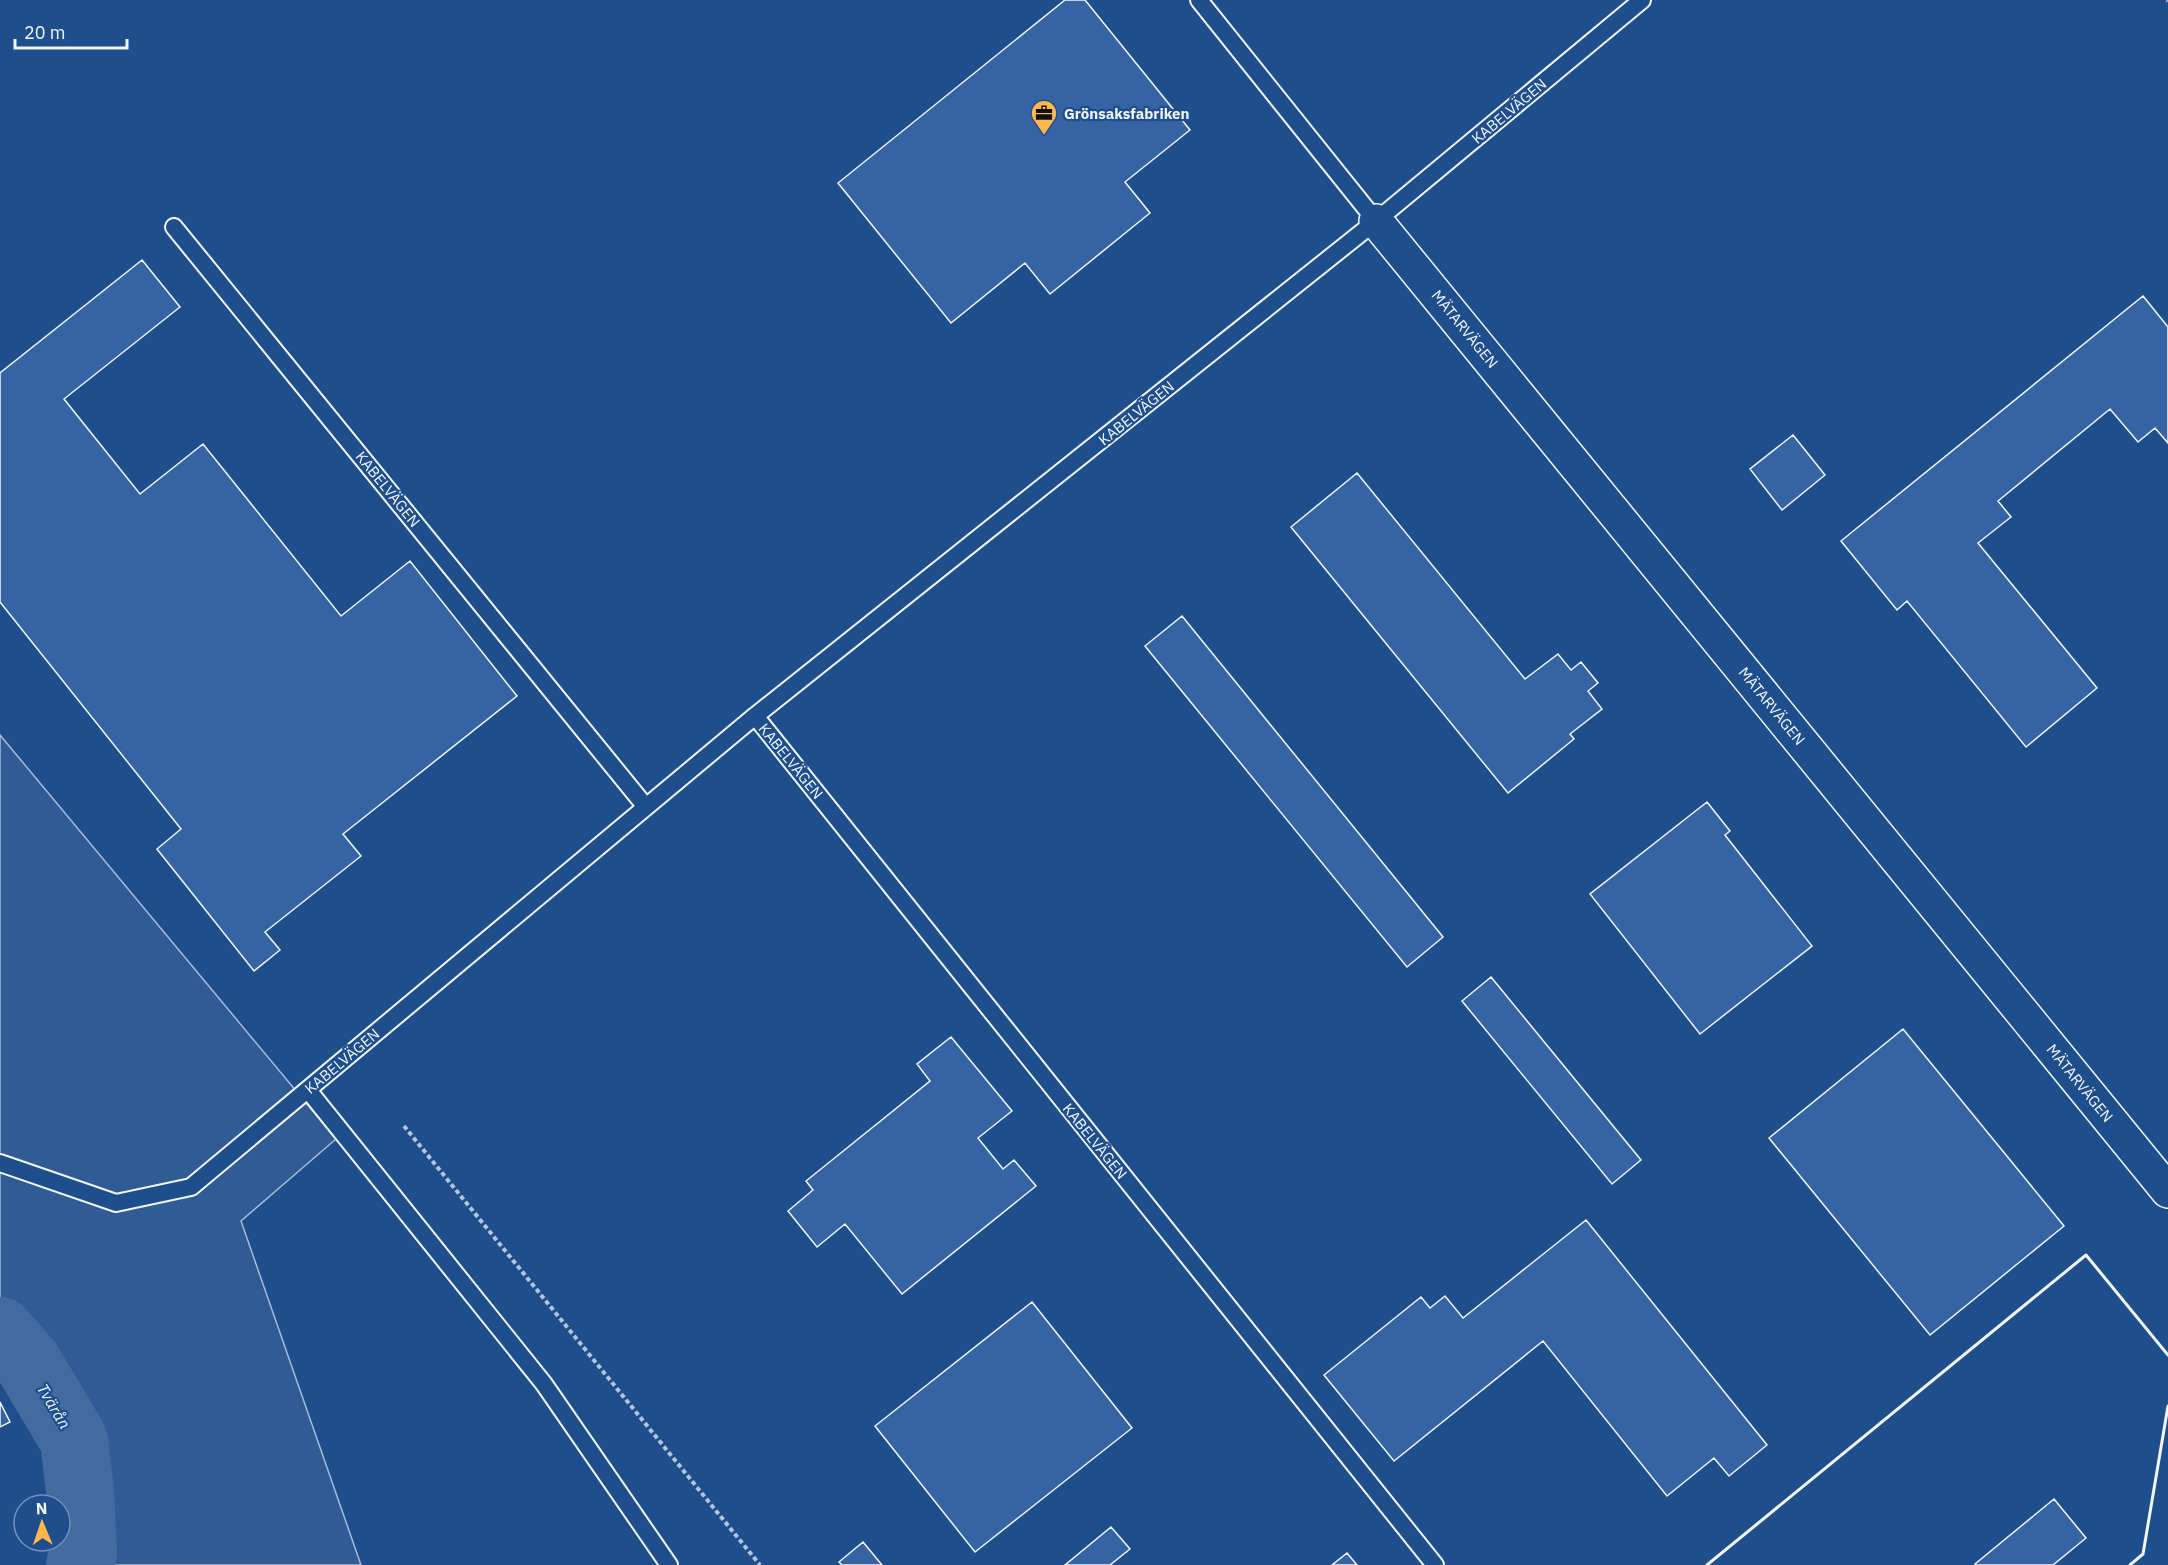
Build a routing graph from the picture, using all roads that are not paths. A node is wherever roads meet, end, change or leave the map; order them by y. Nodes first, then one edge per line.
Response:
1 (1199, 0) edge
2 (1642, 0) edge
3 (1376, 221) junction
4 (174, 227) dead end
5 (755, 716) junction
6 (646, 807) junction
7 (308, 1090) junction
8 (0, 1163) edge
9 (2168, 1191) edge
10 (669, 1565) edge
11 (1435, 1565) edge

1 - 3 lane
2 - 3 lane, KABELVÄGEN
3 - 5 lane, KABELVÄGEN
3 - 9 street, MÄTARVÄGEN
4 - 6 lane, KABELVÄGEN
5 - 6 lane, KABELVÄGEN
5 - 11 lane, KABELVÄGEN
6 - 7 lane, KABELVÄGEN
7 - 8 lane, KABELVÄGEN
7 - 10 lane

